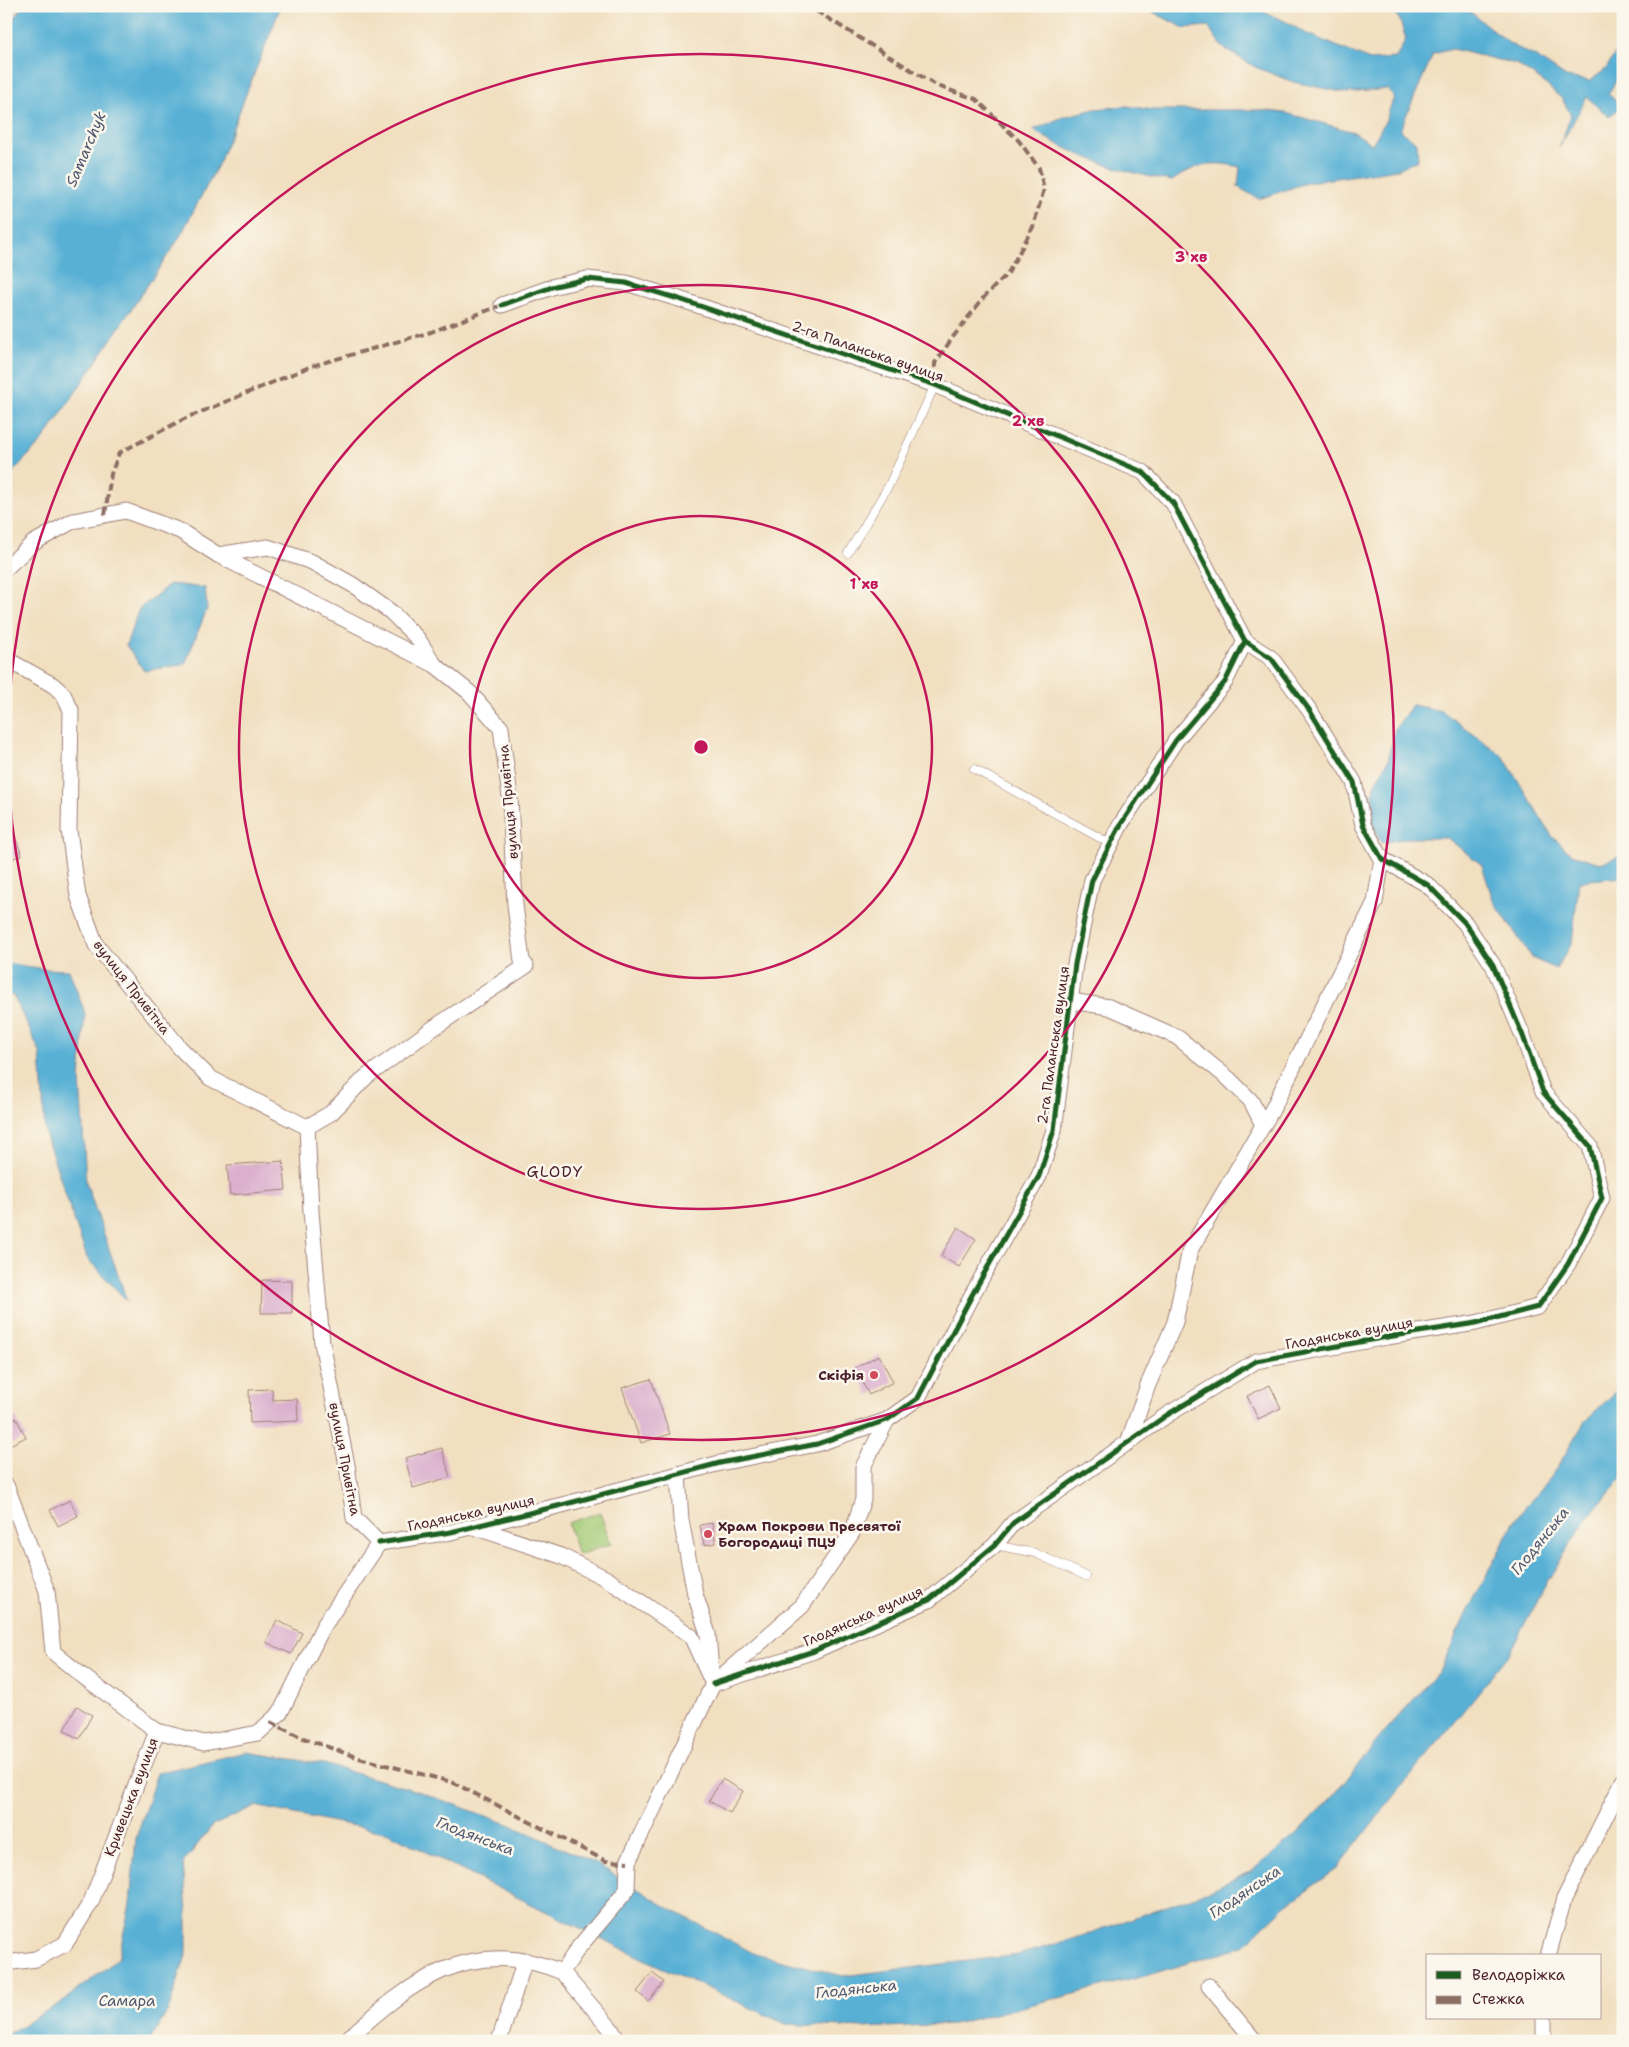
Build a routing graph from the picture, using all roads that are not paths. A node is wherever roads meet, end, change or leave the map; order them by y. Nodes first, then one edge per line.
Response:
1 (502, 305) dead end
2 (935, 385) junction
3 (848, 553) dead end
4 (218, 555) junction
5 (6, 568) edge
6 (1245, 641) junction
7 (6, 659) edge
8 (435, 665) junction
9 (974, 769) dead end
10 (1111, 844) junction
11 (1382, 860) junction
12 (1071, 1001) junction
13 (1263, 1125) junction
14 (307, 1126) junction
15 (887, 1420) junction
16 (1128, 1443) junction
17 (678, 1474) junction
18 (6, 1485) edge
19 (473, 1526) junction
20 (379, 1542) junction
21 (995, 1545) junction
22 (1086, 1576) dead end
23 (713, 1684) junction
24 (157, 1731) junction
25 (1623, 1781) edge
26 (1549, 1954) edge
27 (524, 1960) junction
28 (6, 1963) edge
29 (562, 1972) junction
30 (1209, 1986) dead end
31 (1544, 2020) edge
32 (345, 2041) edge
33 (499, 2041) edge
34 (619, 2041) edge
35 (1255, 2041) edge
36 (1544, 2041) edge

1 - 2 street, 2-га Паланська вулиця
2 - 3 lane
2 - 6 street, 2-га Паланська вулиця
4 - 5 street, вулиця Привітна
4 - 8 street, вулиця Привітна
4 - 8 street
6 - 10 street, 2-га Паланська вулиця
6 - 11 street, 2-га Паланська вулиця
7 - 14 street, вулиця Привітна
8 - 14 street, вулиця Привітна
9 - 10 lane
10 - 12 street, 2-га Паланська вулиця
11 - 13 street
11 - 16 street, Глодянська вулиця
12 - 13 street
12 - 15 street, 2-га Паланська вулиця
13 - 16 street
14 - 20 street, вулиця Привітна
15 - 17 street, Глодянська вулиця
15 - 23 street
16 - 21 street, Глодянська вулиця
17 - 19 street, Глодянська вулиця
17 - 23 street
18 - 24 street, Кривецька вулиця
19 - 20 street, Глодянська вулиця
19 - 23 street, Глодянська вулиця
20 - 24 street
21 - 22 lane
21 - 23 street, Глодянська вулиця
23 - 29 street
24 - 28 street, Кривецька вулиця
25 - 26 street
27 - 29 street
27 - 32 street
27 - 33 street
29 - 34 street
30 - 35 street
31 - 36 street

